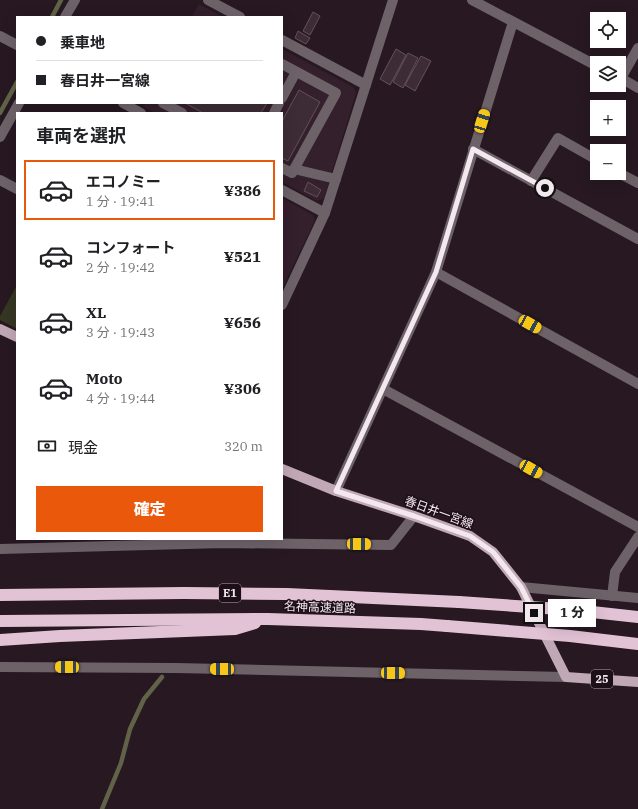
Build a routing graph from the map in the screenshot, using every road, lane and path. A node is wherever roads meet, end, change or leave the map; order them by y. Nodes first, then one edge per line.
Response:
1 (75, 0) edge
2 (208, 0) edge
3 (393, 0) edge
4 (472, 0) edge
5 (67, 16) edge
6 (238, 16) edge
7 (513, 22) junction
8 (0, 36) edge
9 (283, 41) edge
10 (16, 44) edge
11 (638, 48) edge
12 (590, 62) edge
13 (283, 65) edge
14 (626, 68) edge
15 (296, 72) junction
16 (626, 81) edge
17 (366, 85) junction
18 (638, 88) edge
19 (283, 96) edge
20 (18, 104) edge
21 (125, 104) edge
22 (165, 104) edge
23 (139, 112) edge
24 (180, 112) edge
25 (0, 138) edge
26 (473, 149) junction
27 (590, 156) edge
28 (283, 168) edge
29 (294, 169) junction
30 (626, 177) edge
31 (336, 179) junction
32 (0, 180) edge
33 (531, 181) junction
34 (638, 184) edge
35 (16, 188) edge
36 (283, 191) edge
37 (325, 213) junction
38 (638, 240) edge
39 (436, 272) junction
40 (283, 303) edge
41 (0, 329) edge
42 (16, 337) edge
43 (638, 384) edge
44 (383, 389) junction
45 (283, 469) edge
46 (336, 491) junction
47 (414, 516) junction
48 (638, 527) edge
49 (638, 537) edge
50 (0, 549) edge
51 (521, 587) junction
52 (0, 595) edge
53 (612, 596) junction
54 (638, 598) edge
55 (638, 617) edge
56 (268, 619) junction
57 (0, 621) edge
58 (0, 640) edge
59 (638, 644) edge
60 (0, 667) edge
61 (566, 677) junction
62 (638, 682) edge

1 - 5 street
2 - 6 street
3 - 17 street
4 - 7 street
7 - 12 street
7 - 26 street
8 - 10 street
9 - 17 street
11 - 14 street
13 - 15 street
15 - 19 street
15 - 29 street
16 - 18 street
17 - 31 street
20 - 25 street
21 - 23 street
22 - 24 street
26 - 33 street
26 - 39 street
27 - 33 street
28 - 29 street
29 - 31 street
30 - 34 street
31 - 37 street
32 - 35 street
33 - 38 street
36 - 37 street
37 - 40 street
39 - 43 street
39 - 44 street
41 - 42 main road
44 - 46 street
44 - 48 street
45 - 46 main road, 春日井一宮線
46 - 47 main road, 春日井一宮線
47 - 50 street
47 - 51 main road, 春日井一宮線
49 - 53 street
51 - 53 street
51 - 61 main road, 春日井一宮線
52 - 55 highway, 名神高速道路 / E1, bridge
53 - 54 street
56 - 57 highway, 名神高速道路 / E1
56 - 58 highway
56 - 59 highway, 名神高速道路 / E1, bridge
60 - 61 street
61 - 62 main road, 25

